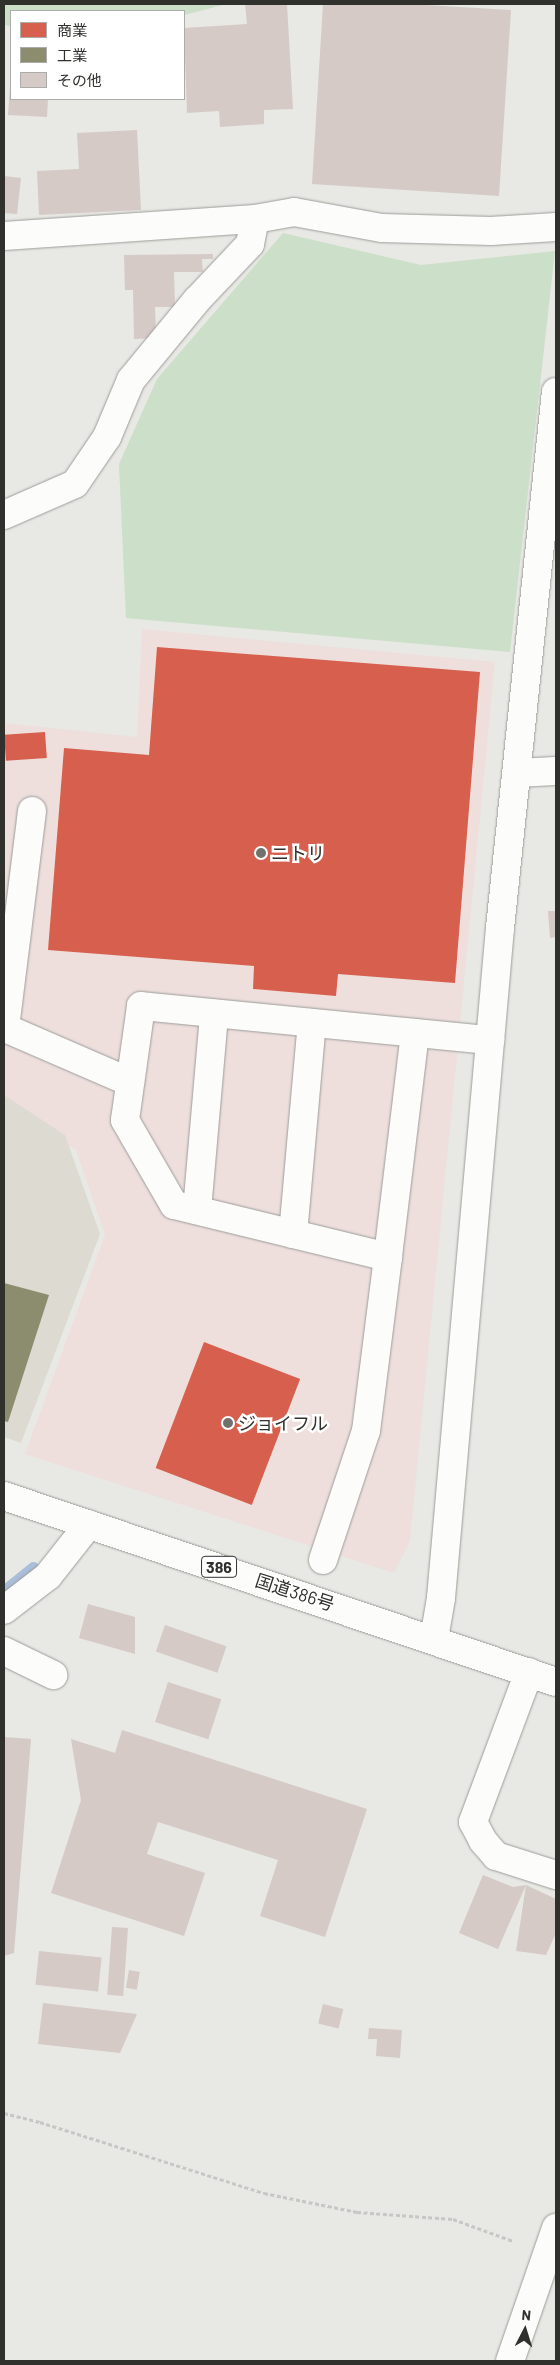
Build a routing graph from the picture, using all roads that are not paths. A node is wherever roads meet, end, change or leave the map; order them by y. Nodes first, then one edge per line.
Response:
1 (255, 219) junction
2 (556, 227) edge
3 (4, 236) edge
4 (556, 392) edge
5 (4, 515) edge
6 (547, 575) edge
7 (556, 772) edge
8 (516, 773) junction
9 (32, 811) dead end
10 (214, 1014) junction
11 (312, 1023) junction
12 (415, 1033) junction
13 (490, 1040) junction
14 (130, 1082) junction
15 (197, 1210) junction
16 (293, 1234) junction
17 (388, 1257) junction
18 (4, 1496) edge
19 (89, 1524) junction
20 (323, 1560) dead end
21 (4, 1610) edge
22 (434, 1639) junction
23 (4, 1651) edge
24 (529, 1672) junction
25 (53, 1675) dead end
26 (556, 1682) edge
27 (556, 1875) edge
28 (556, 2228) edge
29 (510, 2361) edge

1 - 2 main road
1 - 3 main road
1 - 5 main road
4 - 6 main road
6 - 8 main road
7 - 8 main road
8 - 13 main road
9 - 14 main road
10 - 11 main road
10 - 14 main road
10 - 15 main road
11 - 12 main road
11 - 16 main road
12 - 13 main road
12 - 17 main road
13 - 22 main road
14 - 15 main road
15 - 16 main road
16 - 17 main road
17 - 20 main road
18 - 19 main road, 国道386号 / 386
19 - 21 main road
19 - 22 main road, 国道386号 / 386
22 - 24 main road, 国道386号 / 386
23 - 25 main road
24 - 26 main road, 国道386号 / 386
24 - 27 main road
28 - 29 main road

